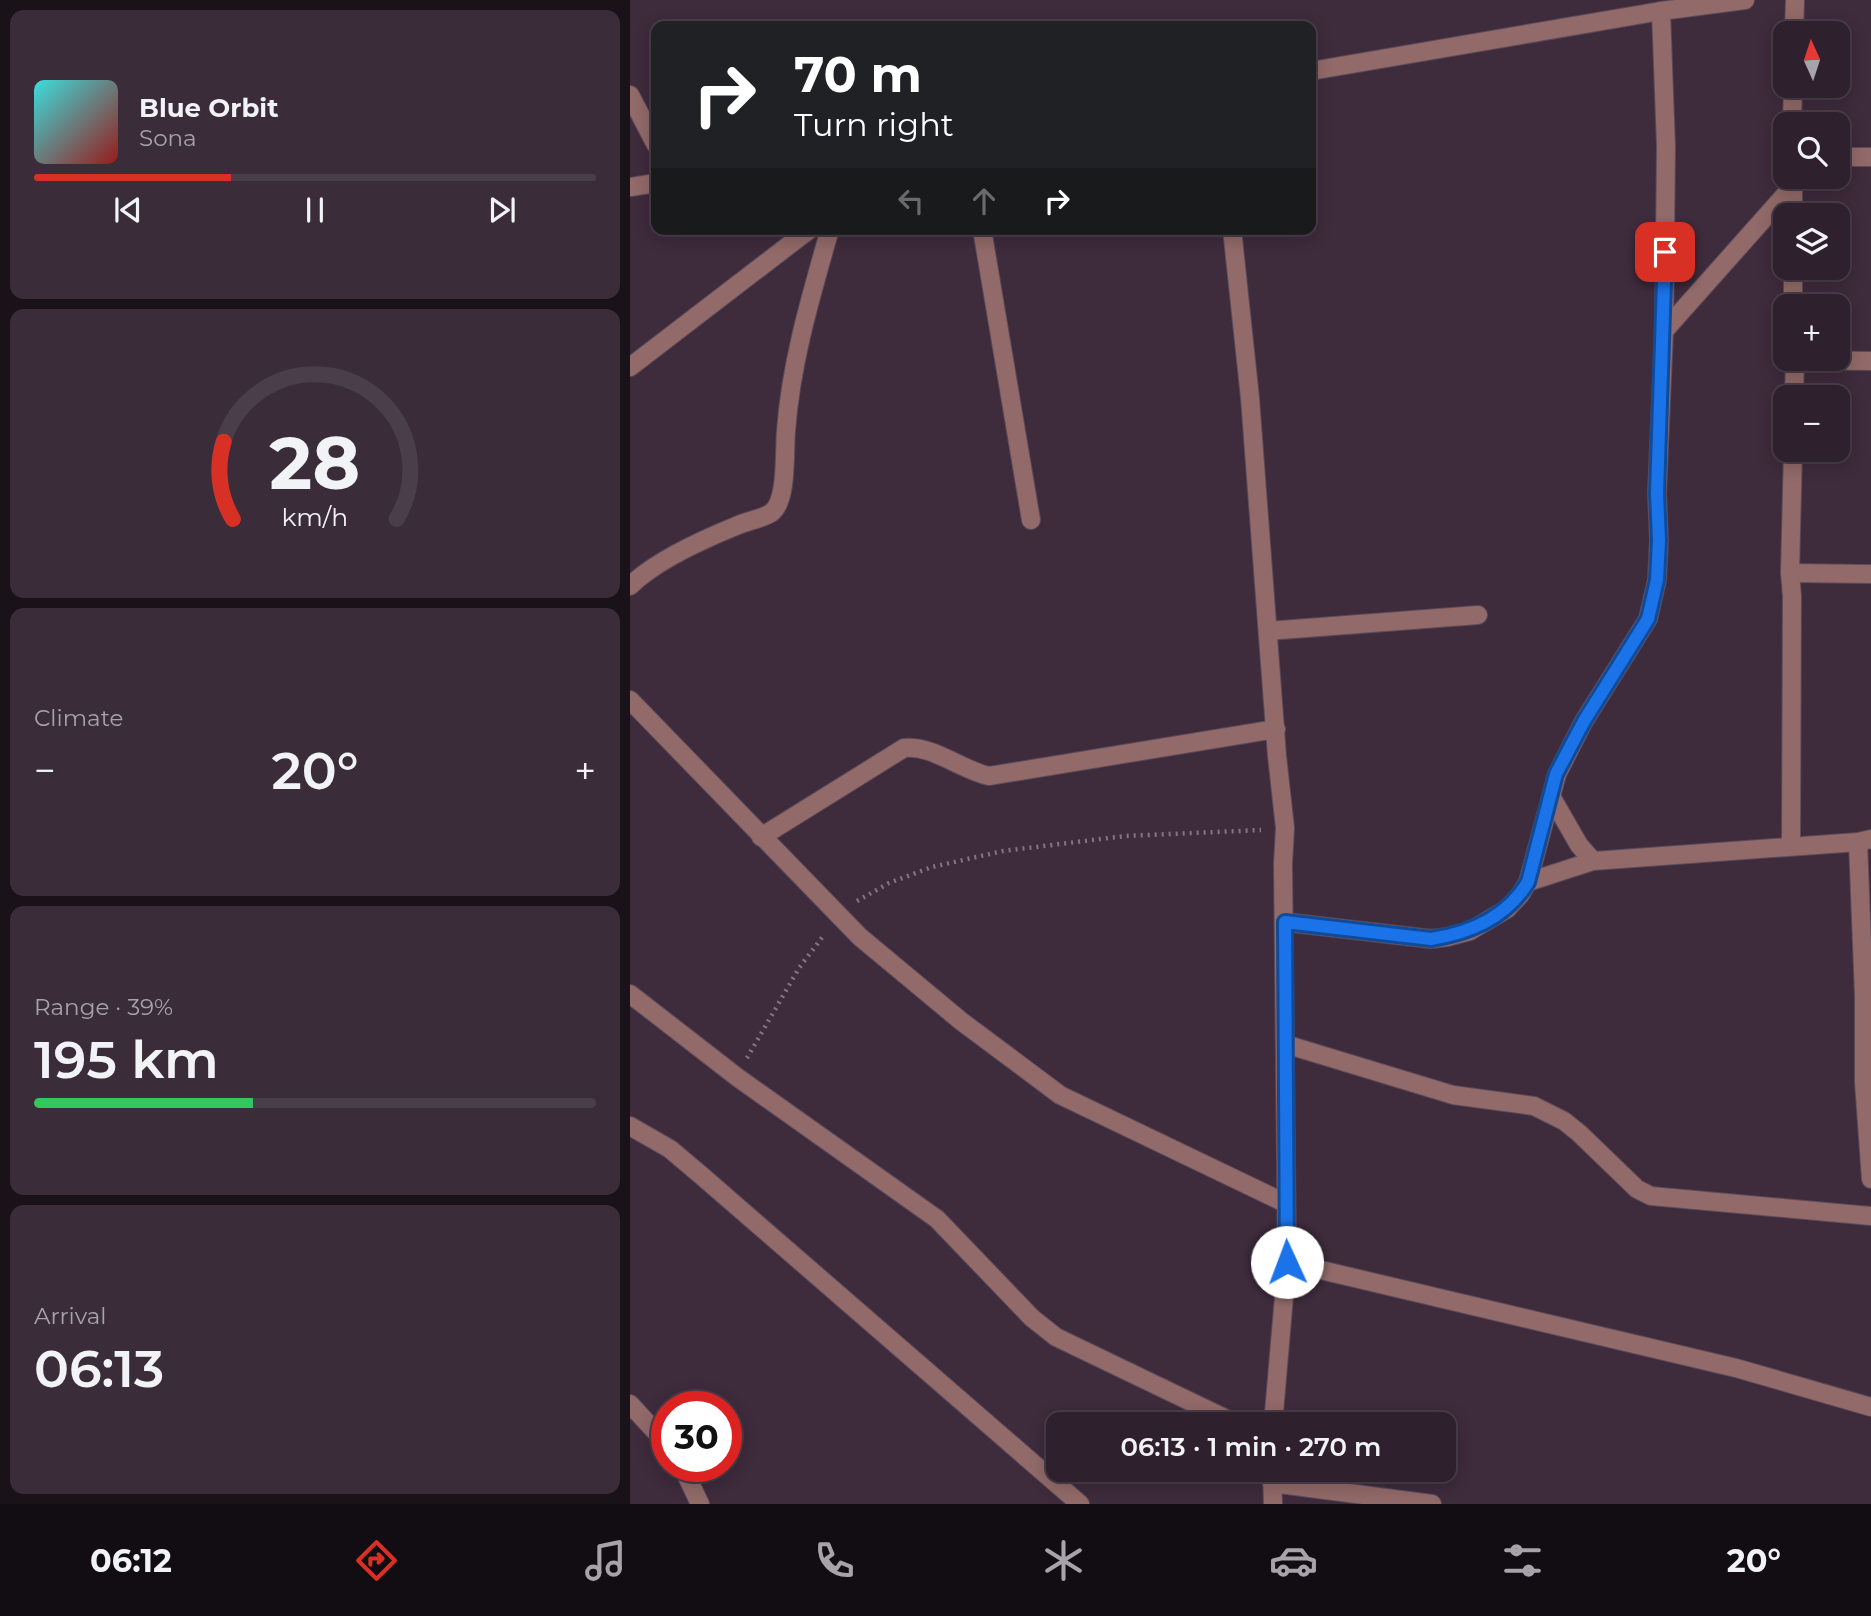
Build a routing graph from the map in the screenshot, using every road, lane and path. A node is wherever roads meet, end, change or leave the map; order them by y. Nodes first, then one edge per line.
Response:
1 (1745, 0) edge
2 (1795, 0) edge
3 (1661, 11) junction
4 (1794, 21) edge
5 (1316, 70) edge
6 (630, 95) edge
7 (651, 135) edge
8 (1850, 157) edge
9 (1871, 157) edge
10 (651, 184) edge
11 (630, 187) edge
12 (1786, 189) edge
13 (802, 235) edge
14 (828, 235) edge
15 (983, 235) edge
16 (1233, 235) edge
17 (1664, 331) junction
18 (1850, 360) edge
19 (1871, 361) edge
20 (630, 367) edge
21 (1793, 462) edge
22 (1031, 520) dead end
23 (1790, 573) junction
24 (1871, 574) edge
25 (630, 586) edge
26 (1478, 615) dead end
27 (1268, 631) junction
28 (630, 700) edge
29 (1276, 729) junction
30 (1552, 798) junction
31 (1285, 828) junction
32 (761, 837) junction
33 (1864, 840) edge
34 (1791, 845) junction
35 (1593, 861) junction
36 (1528, 882) junction
37 (840, 916) junction
38 (1285, 922) junction
39 (630, 994) edge
40 (1285, 1044) junction
41 (737, 1077) junction
42 (630, 1126) edge
43 (1871, 1179) edge
44 (1285, 1203) junction
45 (1871, 1216) edge
46 (1287, 1262) junction
47 (630, 1404) edge
48 (1871, 1407) edge
49 (1212, 1412) edge
50 (1274, 1412) edge
51 (651, 1427) edge
52 (690, 1482) edge
53 (1272, 1482) edge
54 (1302, 1482) edge
55 (700, 1504) edge
56 (1080, 1504) edge
57 (1273, 1504) edge
58 (1432, 1504) edge

1 - 3 street
2 - 4 street
3 - 5 street
3 - 17 street
6 - 7 street
8 - 9 street
10 - 11 street
12 - 17 street
13 - 20 street
14 - 25 street
15 - 22 street
16 - 27 street
17 - 30 street
18 - 19 street
21 - 23 street
23 - 24 street
23 - 34 street
26 - 27 street
27 - 29 street
28 - 32 street
29 - 31 street
29 - 32 street
30 - 35 street
30 - 36 street
31 - 37 path
31 - 38 street
32 - 37 street
33 - 34 street
33 - 43 street
34 - 35 street
35 - 36 street
36 - 38 street
37 - 41 path
37 - 44 street
38 - 40 street
39 - 41 street
40 - 44 street
40 - 45 street
41 - 49 street
42 - 56 street
44 - 46 street
46 - 48 street
46 - 50 street
47 - 51 street
52 - 55 street
53 - 57 street
54 - 58 street

